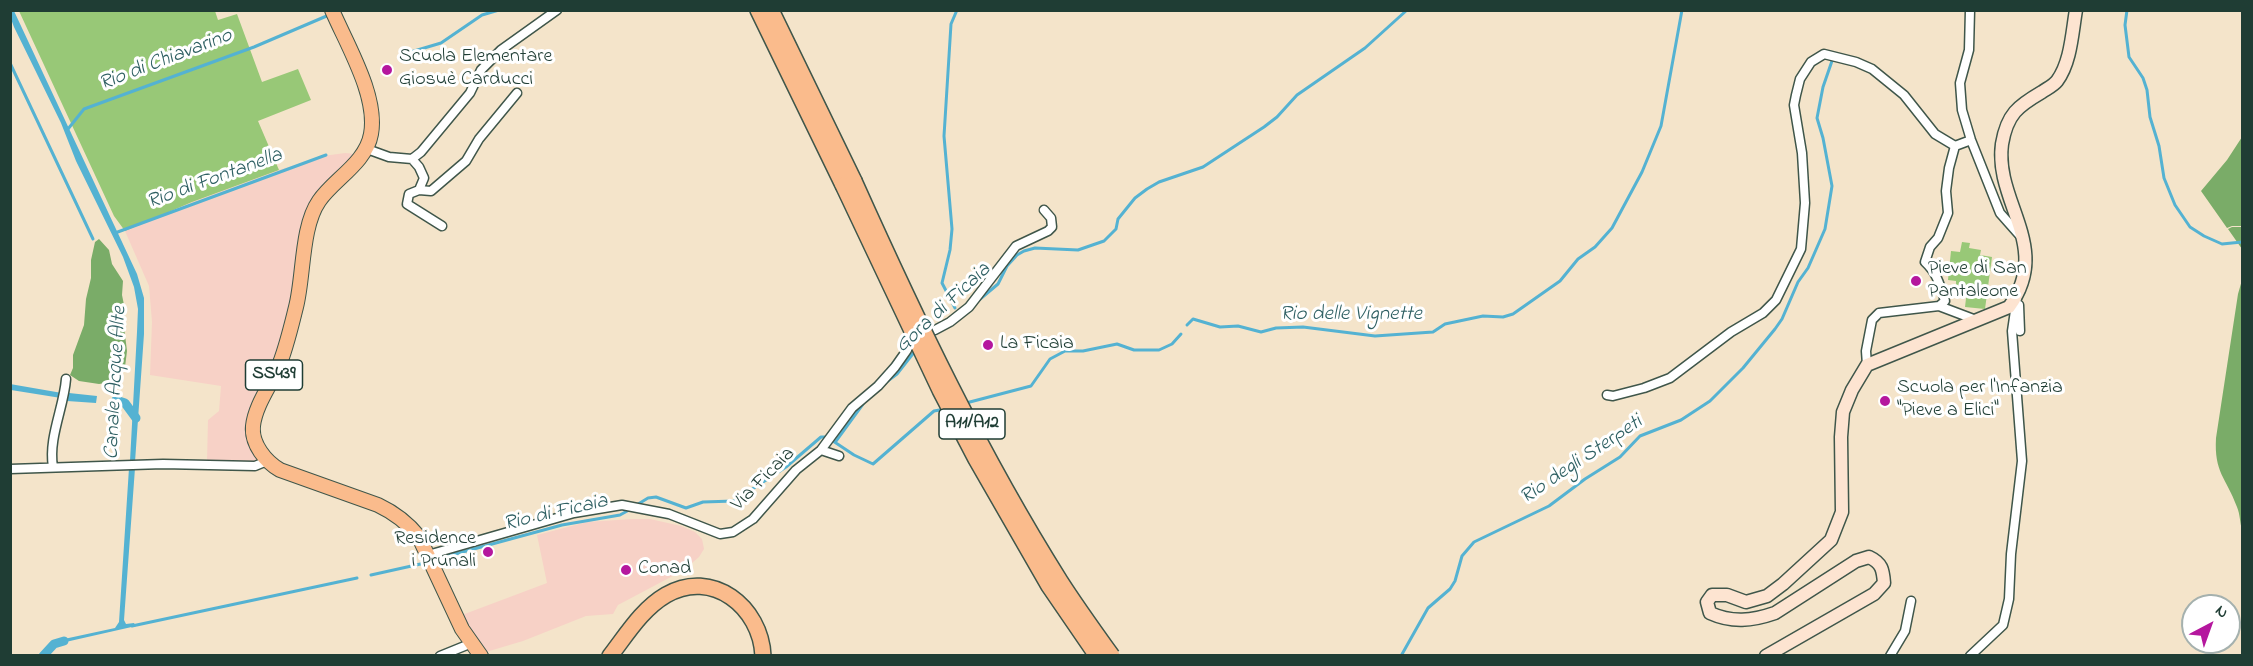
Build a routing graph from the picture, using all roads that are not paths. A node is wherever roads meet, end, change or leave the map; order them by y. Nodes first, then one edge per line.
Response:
1 (332, 10) edge
2 (557, 10) edge
3 (758, 10) edge
4 (771, 10) edge
5 (1970, 10) edge
6 (2076, 10) edge
7 (517, 93) dead end
8 (1971, 140) junction
9 (1955, 146) junction
10 (367, 149) junction
11 (412, 159) junction
12 (849, 183) junction
13 (419, 190) junction
14 (1044, 210) dead end
15 (442, 225) dead end
16 (2025, 240) junction
17 (2017, 296) junction
18 (1939, 306) junction
19 (1976, 320) junction
20 (935, 330) dead end
21 (2020, 331) dead end
22 (907, 350) dead end
23 (1867, 364) junction
24 (66, 378) dead end
25 (1607, 395) dead end
26 (821, 450) junction
27 (839, 456) dead end
28 (267, 461) junction
29 (53, 467) junction
30 (10, 469) edge
31 (428, 555) junction
32 (1911, 601) dead end
33 (478, 652) edge
34 (440, 656) edge
35 (610, 656) edge
36 (764, 656) edge
37 (1097, 656) edge
38 (1112, 656) edge
39 (1766, 656) edge
40 (1890, 656) edge
41 (1970, 656) edge

1 - 10 main road
2 - 11 street
3 - 12 highway, A11/A12
4 - 12 highway, A11/A12
5 - 8 street
6 - 16 street
7 - 13 street
8 - 9 street
8 - 16 street
9 - 18 street
9 - 25 street
10 - 11 street
10 - 28 main road, SS439
11 - 13 street
12 - 37 highway, A11/A12, bridge
12 - 38 highway, A11/A12, bridge
13 - 15 street
14 - 20 street
16 - 17 street
17 - 19 street
17 - 21 street
17 - 41 street
18 - 19 street
18 - 23 street
19 - 23 street
22 - 26 street, Via Ficaia
23 - 39 street
24 - 29 street
26 - 27 street
26 - 31 street, Via Ficaia
28 - 29 street
28 - 31 main road
29 - 30 street
31 - 33 main road
32 - 40 street
33 - 34 street
35 - 36 highway

